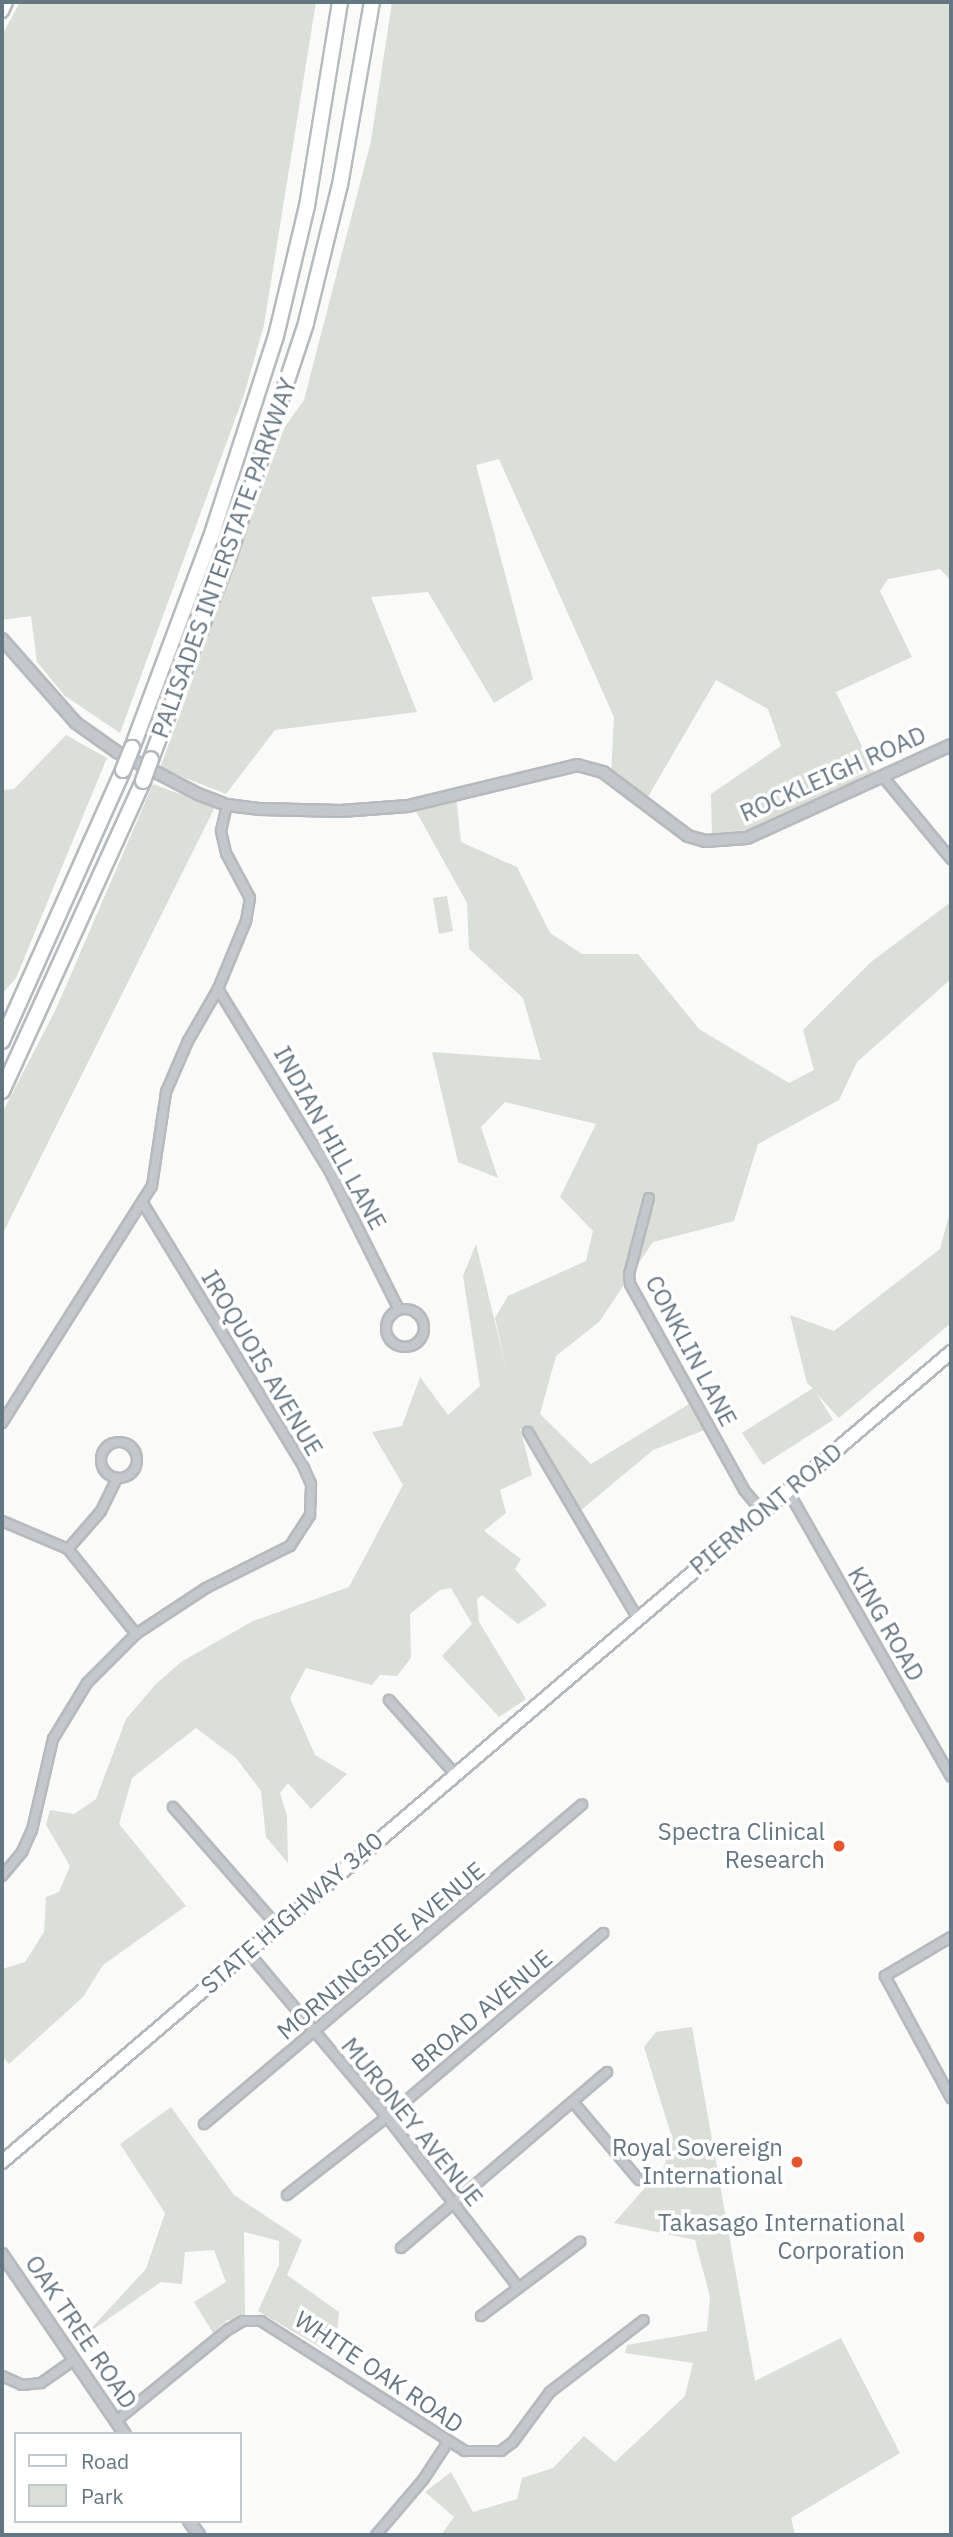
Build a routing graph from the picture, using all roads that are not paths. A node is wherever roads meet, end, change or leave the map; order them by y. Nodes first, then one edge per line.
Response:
1 (6, 2) edge
2 (340, 2) edge
3 (372, 2) edge
4 (2, 11) edge
5 (2, 639) edge
6 (951, 745) edge
7 (884, 778) junction
8 (227, 805) junction
9 (951, 859) edge
10 (218, 989) junction
11 (2, 1041) edge
12 (2, 1091) edge
13 (649, 1198) dead end
14 (143, 1204) junction
15 (399, 1310) junction
16 (951, 1352) edge
17 (2, 1423) edge
18 (528, 1433) dead end
19 (117, 1478) junction
20 (788, 1491) junction
21 (762, 1513) junction
22 (2, 1521) edge
23 (68, 1549) junction
24 (637, 1617) junction
25 (136, 1634) junction
26 (582, 1665) joint
27 (389, 1700) dead end
28 (454, 1773) junction
29 (951, 1777) edge
30 (582, 1805) dead end
31 (173, 1807) dead end
32 (2, 1876) edge
33 (277, 1926) junction
34 (603, 1933) dead end
35 (951, 1937) edge
36 (247, 1951) junction
37 (316, 2032) junction
38 (607, 2072) dead end
39 (951, 2098) edge
40 (573, 2102) junction
41 (387, 2117) junction
42 (204, 2124) dead end
43 (2, 2162) edge
44 (639, 2180) dead end
45 (287, 2195) dead end
46 (454, 2204) junction
47 (580, 2242) dead end
48 (401, 2248) dead end
49 (2, 2253) edge
50 (517, 2286) junction
51 (481, 2316) dead end
52 (644, 2320) dead end
53 (74, 2360) junction
54 (2, 2376) edge
55 (116, 2421) junction
56 (124, 2432) edge
57 (448, 2442) junction
58 (376, 2535) edge

1 - 4 main road
2 - 11 highway, PALISADES INTERSTATE PARKWAY, bridge
3 - 12 highway, PALISADES INTERSTATE PARKWAY, bridge
5 - 8 street, ROCKLEIGH ROAD
6 - 7 street, ROCKLEIGH ROAD
7 - 8 street, ROCKLEIGH ROAD
7 - 9 street
8 - 10 street
10 - 14 street
10 - 15 street, INDIAN HILL LANE
13 - 21 street, CONKLIN LANE
14 - 17 street
14 - 25 street, IROQUOIS AVENUE
15 - 15 street, INDIAN HILL LANE
16 - 20 main road, PIERMONT ROAD
18 - 24 street
19 - 19 street
19 - 23 street
20 - 21 main road, PIERMONT ROAD
20 - 29 street, KING ROAD
21 - 24 main road, PIERMONT ROAD
22 - 23 street
23 - 25 street
24 - 26 main road, PIERMONT ROAD
25 - 32 street, IROQUOIS AVENUE
26 - 28 main road, STATE HIGHWAY 340
27 - 28 street
28 - 33 main road, STATE HIGHWAY 340
30 - 37 street, MORNINGSIDE AVENUE
31 - 33 street
33 - 36 main road, STATE HIGHWAY 340
34 - 41 street, BROAD AVENUE
35 - 39 street
36 - 37 street, MURONEY AVENUE
36 - 43 main road, STATE HIGHWAY 340
37 - 41 street, MURONEY AVENUE
37 - 42 street, MORNINGSIDE AVENUE
38 - 40 street
40 - 44 street
40 - 46 street
41 - 45 street, BROAD AVENUE
41 - 46 street, MURONEY AVENUE
46 - 48 street
46 - 50 street, MURONEY AVENUE
47 - 50 street
49 - 53 street, OAK TREE ROAD
50 - 51 street
52 - 57 street, WHITE OAK ROAD
53 - 54 street
53 - 55 street, OAK TREE ROAD
55 - 56 street, OAK TREE ROAD
55 - 57 street, WHITE OAK ROAD
57 - 58 street

